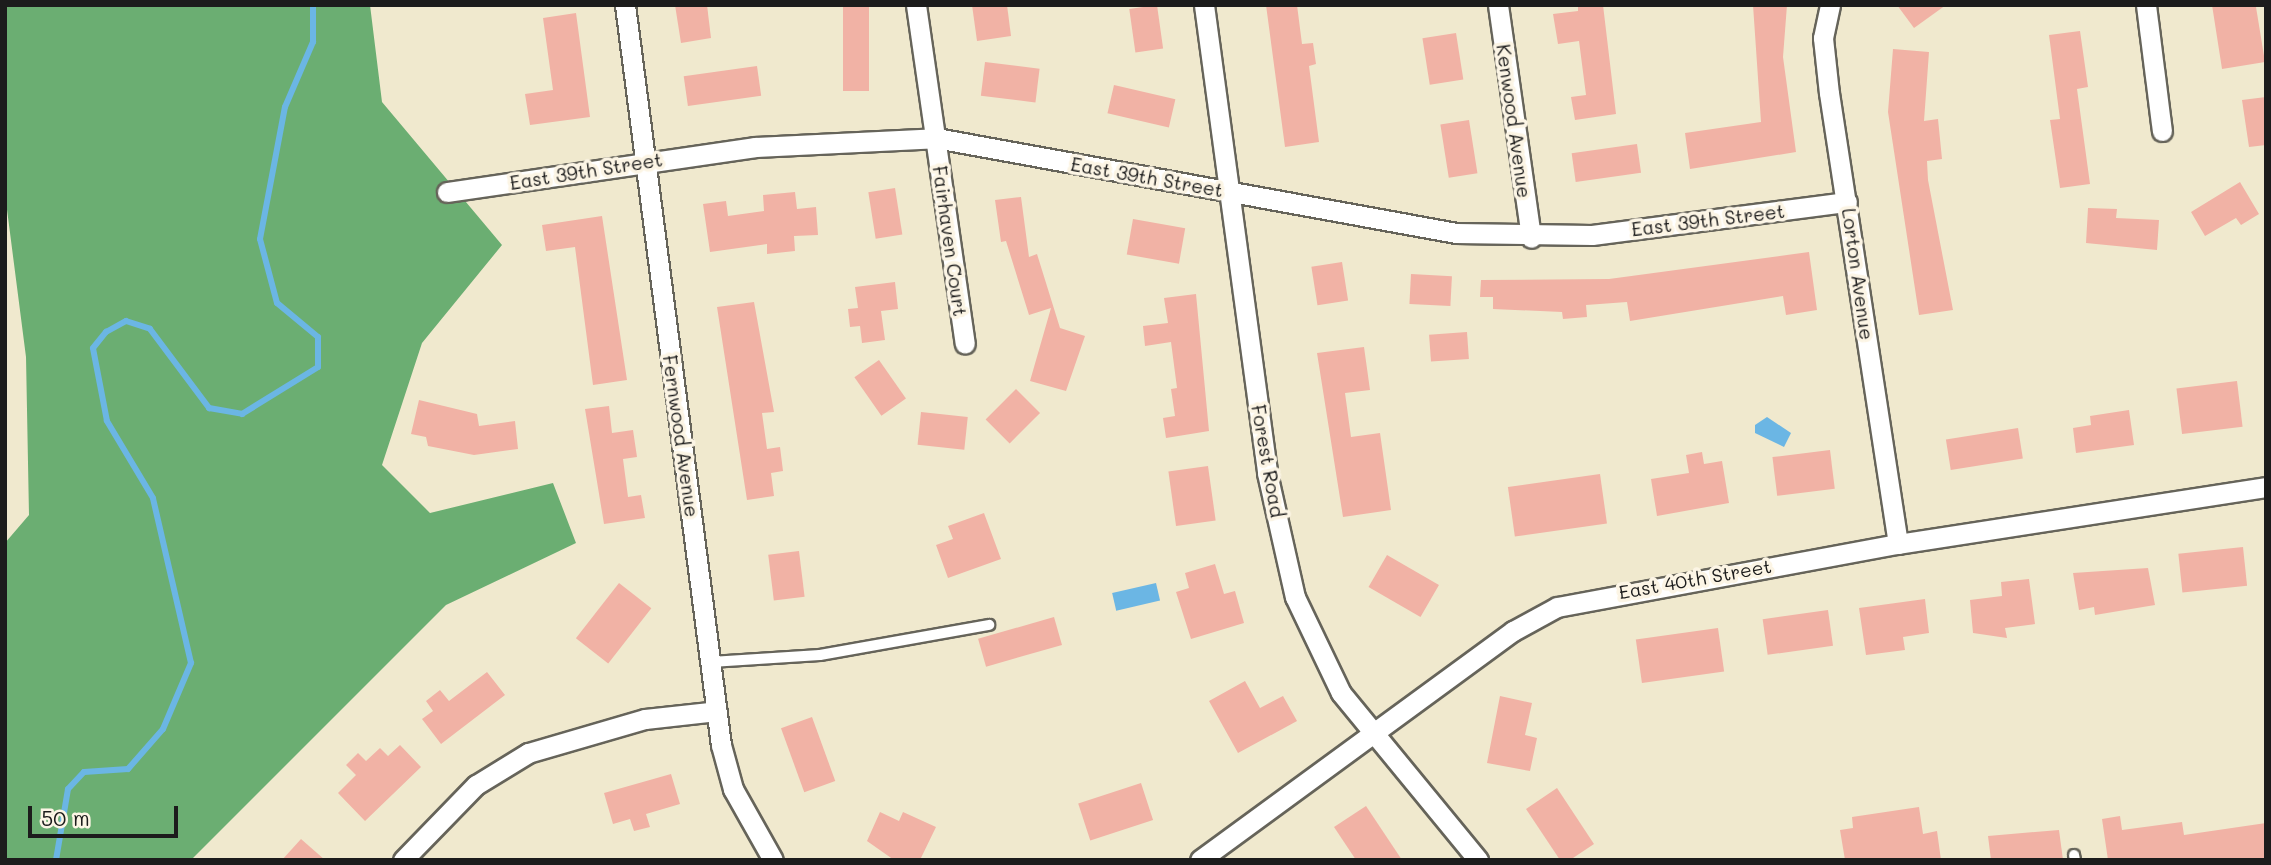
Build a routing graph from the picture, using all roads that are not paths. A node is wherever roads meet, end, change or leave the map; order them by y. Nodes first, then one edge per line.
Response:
1 (625, 5) edge
2 (916, 5) edge
3 (1204, 5) edge
4 (1498, 5) edge
5 (1830, 5) edge
6 (2146, 5) edge
7 (2162, 131) dead end
8 (936, 138) junction
9 (645, 161) junction
10 (1229, 191) junction
11 (447, 192) dead end
12 (1847, 202) junction
13 (1531, 237) junction
14 (965, 343) dead end
15 (2266, 487) edge
16 (1898, 544) junction
17 (989, 625) dead end
18 (711, 662) junction
19 (717, 710) junction
20 (1373, 732) junction
21 (403, 860) edge
22 (773, 860) edge
23 (1200, 860) edge
24 (1478, 860) edge

1 - 9 street, Fernwood Avenue
2 - 8 street, Fairhaven Court
3 - 10 street, Forest Road
4 - 13 street, Kenwood Avenue
5 - 12 street, Lorton Avenue
6 - 7 street
8 - 9 street, East 39th Street
8 - 10 street, East 39th Street
8 - 14 street, Fairhaven Court
9 - 11 street, East 39th Street
9 - 18 street, Fernwood Avenue
10 - 13 street, East 39th Street
10 - 20 street, Forest Road
12 - 13 street, East 39th Street
12 - 16 street, Lorton Avenue
15 - 16 street, East 40th Street
16 - 20 street, East 40th Street
17 - 18 lane
18 - 19 street, Fernwood Avenue
19 - 21 street
19 - 22 street
20 - 23 street, East 40th Street
20 - 24 street, Forest Road

